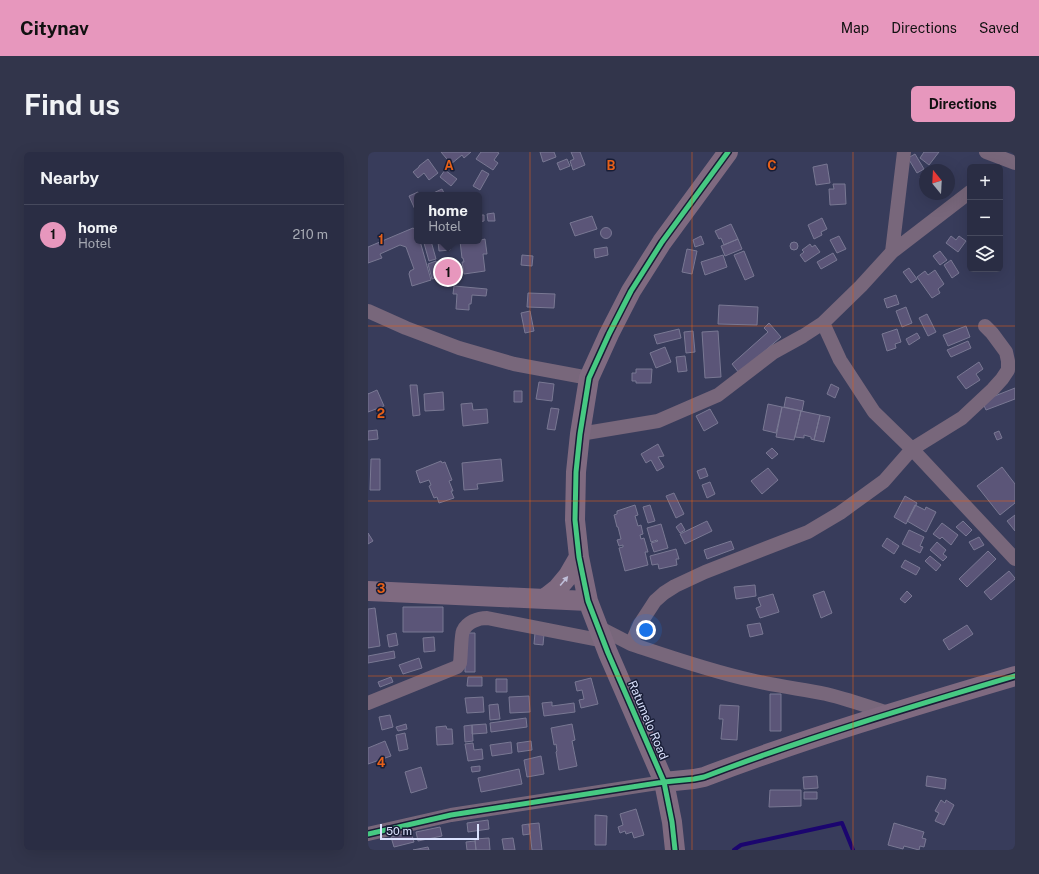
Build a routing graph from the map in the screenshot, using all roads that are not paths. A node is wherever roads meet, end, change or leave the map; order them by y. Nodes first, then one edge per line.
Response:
1 (728, 152) edge
2 (904, 152) edge
3 (986, 152) edge
4 (1010, 163) edge
5 (967, 194) edge
6 (892, 252) junction
7 (368, 311) edge
8 (823, 324) junction
9 (985, 326) dead end
10 (589, 378) junction
11 (580, 434) junction
12 (912, 449) junction
13 (579, 557) junction
14 (1015, 559) edge
15 (368, 591) edge
16 (544, 599) junction
17 (588, 601) junction
18 (601, 634) junction
19 (631, 644) junction
20 (1015, 676) edge
21 (368, 703) edge
22 (888, 713) junction
23 (664, 782) junction
24 (368, 834) edge
25 (675, 850) edge

1 - 10 street, Ratumelo Road
2 - 6 street
3 - 4 street
5 - 6 street
6 - 8 street
7 - 10 street
8 - 11 street
8 - 12 street
9 - 12 street
10 - 11 street, Ratumelo Road
11 - 13 street, Ratumelo Road
12 - 14 street
12 - 19 street
16 -> 13 street
13 - 17 street, Ratumelo Road
15 - 16 street
16 - 17 street
17 - 18 street, Ratumelo Road
18 - 19 street
18 - 21 street
18 - 23 street, Ratumelo Road
19 - 22 street
20 - 22 street
22 - 23 street
23 - 24 street
23 - 25 street, Ratumelo Road

